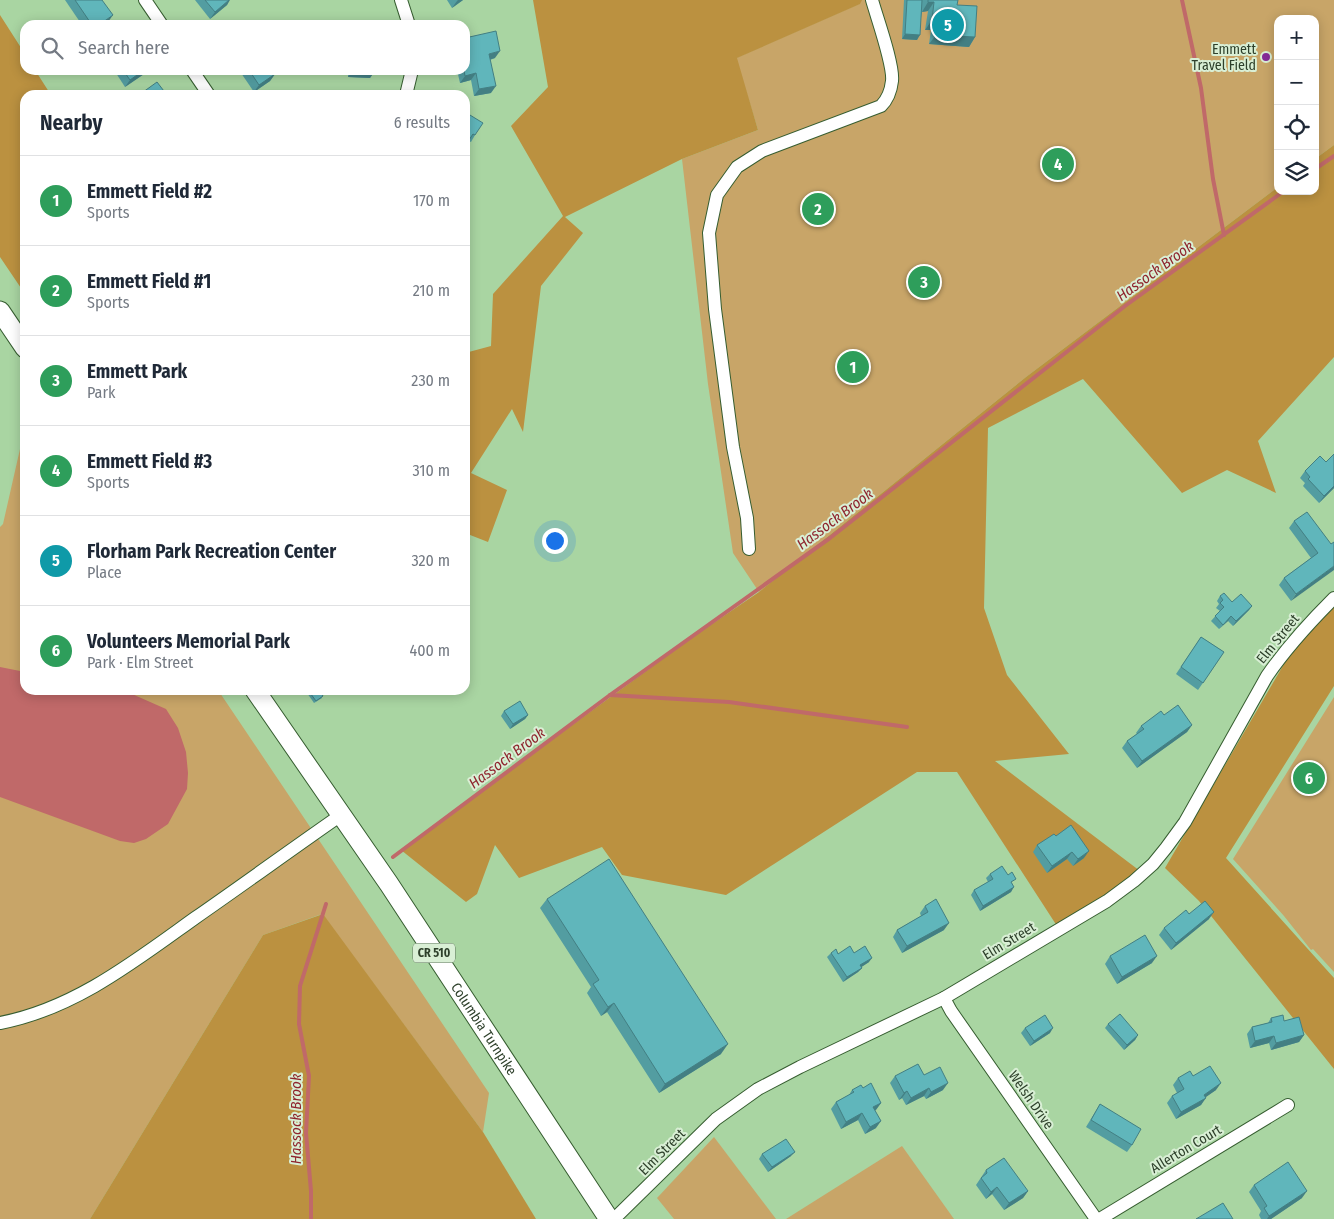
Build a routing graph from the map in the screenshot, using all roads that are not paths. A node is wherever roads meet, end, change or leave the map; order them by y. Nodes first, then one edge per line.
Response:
1 (145, 0) edge
2 (401, 0) edge
3 (872, 0) edge
4 (159, 20) edge
5 (407, 20) edge
6 (195, 75) edge
7 (411, 75) edge
8 (206, 90) edge
9 (407, 90) edge
10 (0, 311) edge
11 (20, 341) edge
12 (749, 549) dead end
13 (1334, 598) edge
14 (258, 695) edge
15 (341, 815) junction
16 (944, 998) junction
17 (0, 1023) edge
18 (1288, 1105) dead end
19 (609, 1219) edge
20 (614, 1219) edge
21 (1096, 1219) edge
22 (1100, 1219) edge

1 - 4 street
2 - 5 street
3 - 12 street
6 - 8 street
7 - 9 street
10 - 11 main road
13 - 16 street, Elm Street
14 - 15 main road, Columbia Turnpike / CR 510
15 - 17 street
15 - 19 main road, Columbia Turnpike / CR 510
16 - 20 street, Elm Street
16 - 21 street, Welsh Drive
18 - 22 street, Allerton Court

